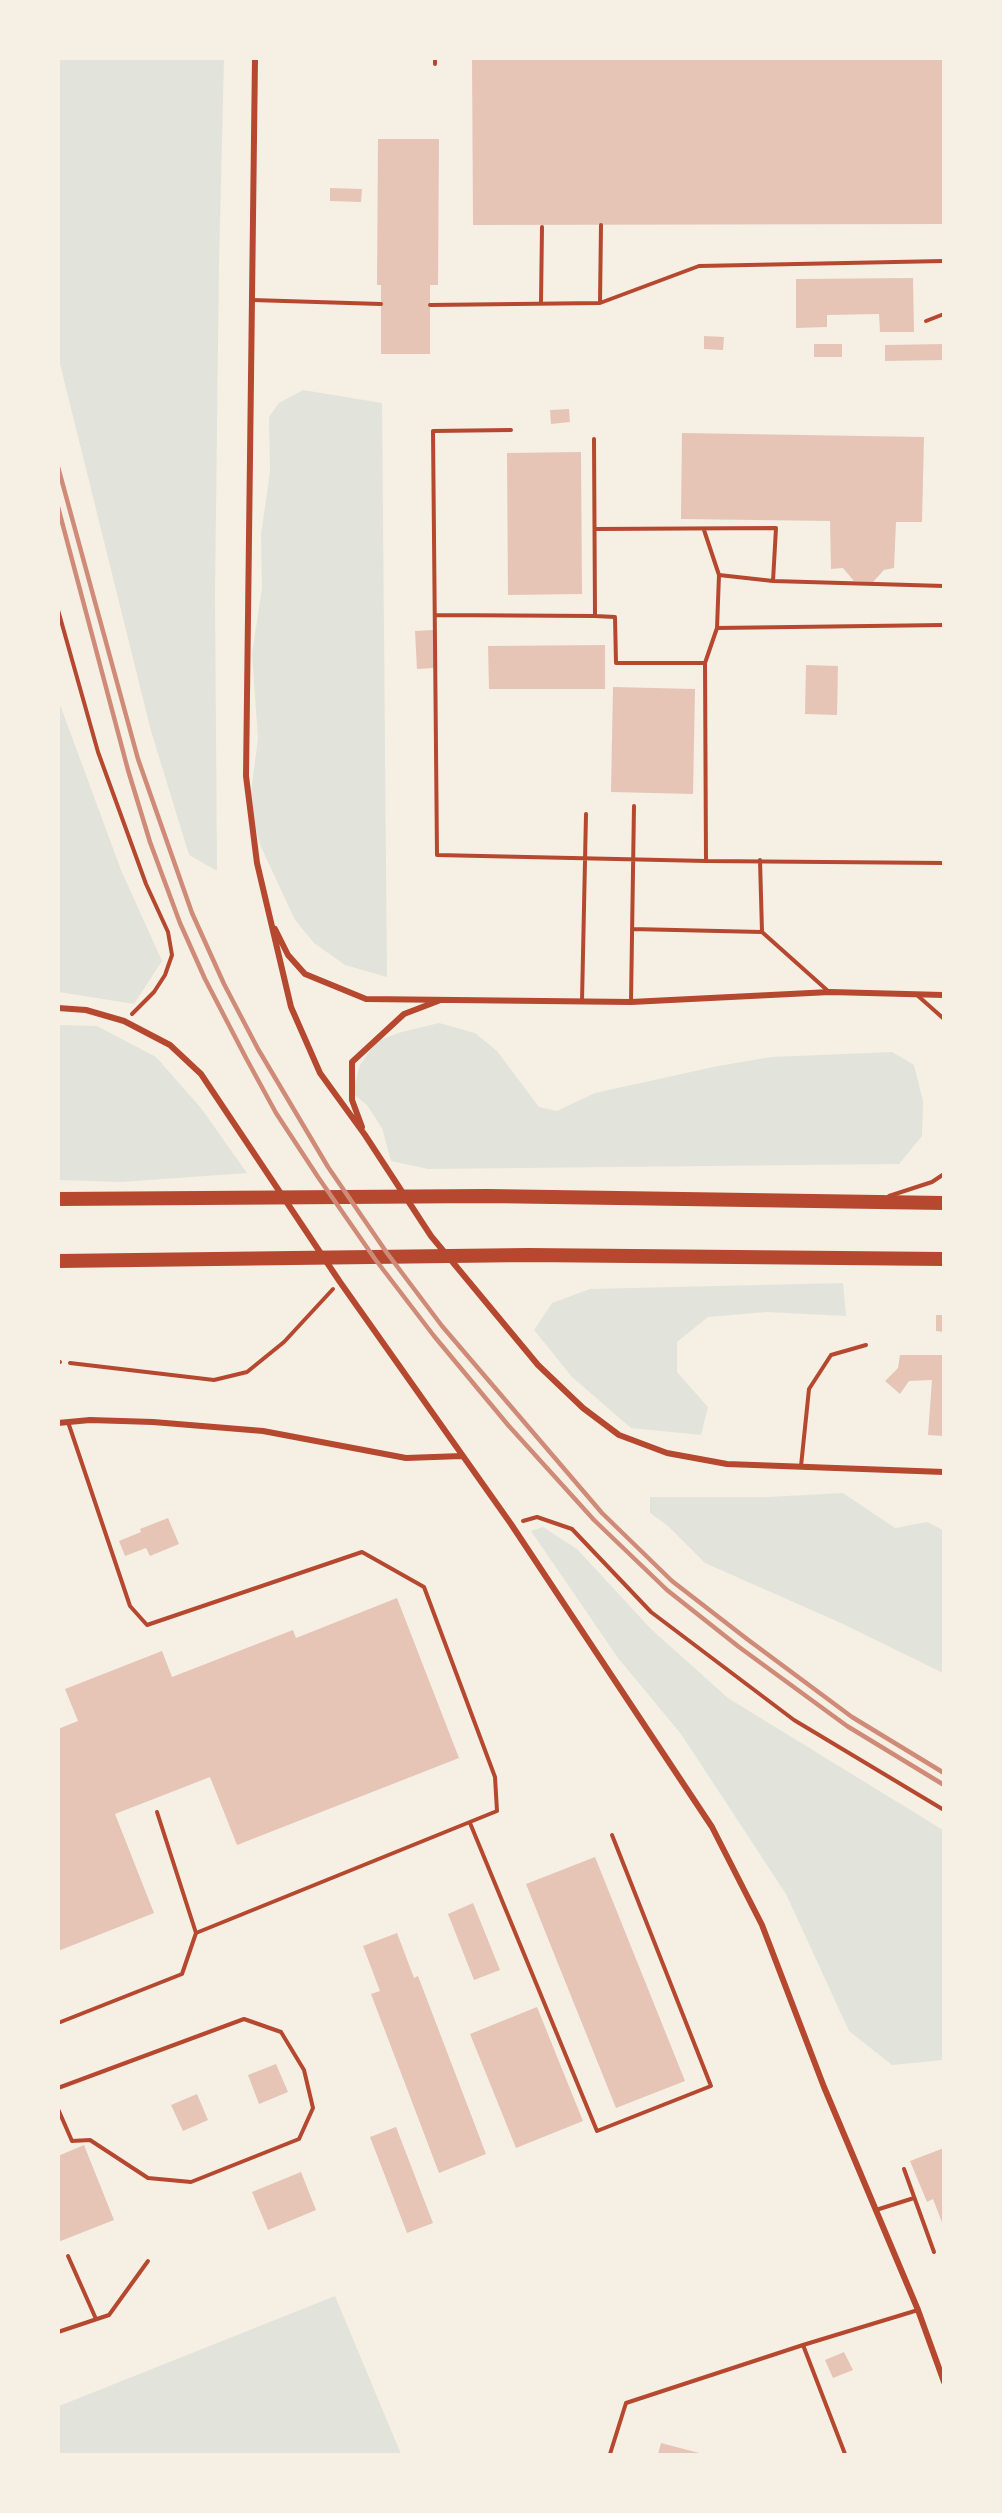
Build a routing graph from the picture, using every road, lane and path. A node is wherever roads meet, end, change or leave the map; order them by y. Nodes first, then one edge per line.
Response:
1 (255, 58) edge
2 (601, 225) dead end
3 (542, 227) dead end
4 (944, 261) edge
5 (251, 300) junction
6 (541, 302) junction
7 (600, 303) junction
8 (381, 304) dead end
9 (430, 305) dead end
10 (944, 314) edge
11 (926, 321) dead end
12 (511, 430) dead end
13 (594, 439) dead end
14 (595, 529) junction
15 (704, 530) junction
16 (719, 575) junction
17 (773, 581) junction
18 (944, 586) edge
19 (58, 610) edge
20 (435, 615) junction
21 (595, 616) junction
22 (944, 625) edge
23 (717, 628) junction
24 (705, 663) junction
25 (634, 806) dead end
26 (586, 814) dead end
27 (585, 857) junction
28 (633, 858) junction
29 (760, 860) junction
30 (706, 861) junction
31 (944, 863) edge
32 (269, 917) junction
33 (632, 929) junction
34 (762, 932) junction
35 (830, 992) junction
36 (917, 994) junction
37 (944, 995) edge
38 (441, 1000) junction
39 (582, 1001) junction
40 (631, 1002) junction
41 (58, 1008) edge
42 (944, 1019) edge
43 (124, 1022) junction
44 (365, 1135) junction
45 (944, 1174) edge
46 (58, 1199) edge
47 (869, 1203) junction
48 (944, 1203) edge
49 (944, 1259) edge
50 (58, 1261) edge
51 (340, 1282) junction
52 (866, 1345) dead end
53 (59, 1362) edge
54 (68, 1421) junction
55 (58, 1423) edge
56 (462, 1456) junction
57 (801, 1466) junction
58 (944, 1472) edge
59 (511, 1524) junction
60 (944, 1810) edge
61 (157, 1812) dead end
62 (470, 1822) junction
63 (612, 1835) dead end
64 (196, 1933) junction
65 (58, 2023) edge
66 (58, 2088) edge
67 (58, 2109) edge
68 (904, 2169) dead end
69 (914, 2198) junction
70 (876, 2210) junction
71 (934, 2252) dead end
72 (68, 2256) dead end
73 (148, 2261) dead end
74 (918, 2310) junction
75 (96, 2319) junction
76 (58, 2332) edge
77 (803, 2345) junction
78 (944, 2382) edge
79 (610, 2454) edge
80 (845, 2454) edge

1 - 5 street
2 - 7 lane
3 - 6 lane
4 - 7 lane
5 - 8 lane
5 - 32 street
6 - 7 lane
6 - 9 lane
10 - 11 lane
12 - 20 lane
13 - 14 lane
14 - 15 lane
14 - 21 lane
15 - 16 lane
15 - 17 lane
16 - 17 lane
16 - 23 lane
17 - 18 lane
19 - 43 path
20 - 21 lane
20 - 27 lane
21 - 24 lane
22 - 23 lane
23 - 24 lane
24 - 30 lane
25 - 28 lane
26 - 27 lane
27 - 28 lane
27 - 39 lane
28 - 30 lane
28 - 33 lane
29 - 30 lane
29 - 31 lane
29 - 34 lane
32 - 38 street
32 - 44 street
33 - 34 lane
33 - 40 lane
34 - 35 lane
35 - 36 street
35 - 40 street
36 - 37 street
36 - 42 lane
38 - 39 street
38 - 44 street
39 - 40 street
41 - 43 street
43 - 51 street
44 - 57 street
45 - 47 lane
46 - 47 main road
47 - 48 main road
49 - 50 main road
51 - 53 path
51 - 56 street
52 - 57 lane
54 - 55 street
54 - 56 street
54 - 62 lane
56 - 59 street
57 - 58 street
59 - 60 path
59 - 70 street
61 - 64 lane
62 - 63 lane
62 - 64 lane
64 - 65 lane
66 - 67 lane
68 - 69 lane
69 - 70 lane
69 - 71 lane
70 - 74 street
72 - 75 lane
73 - 75 lane
74 - 77 lane
74 - 78 street
75 - 76 lane
77 - 79 lane
77 - 80 lane

